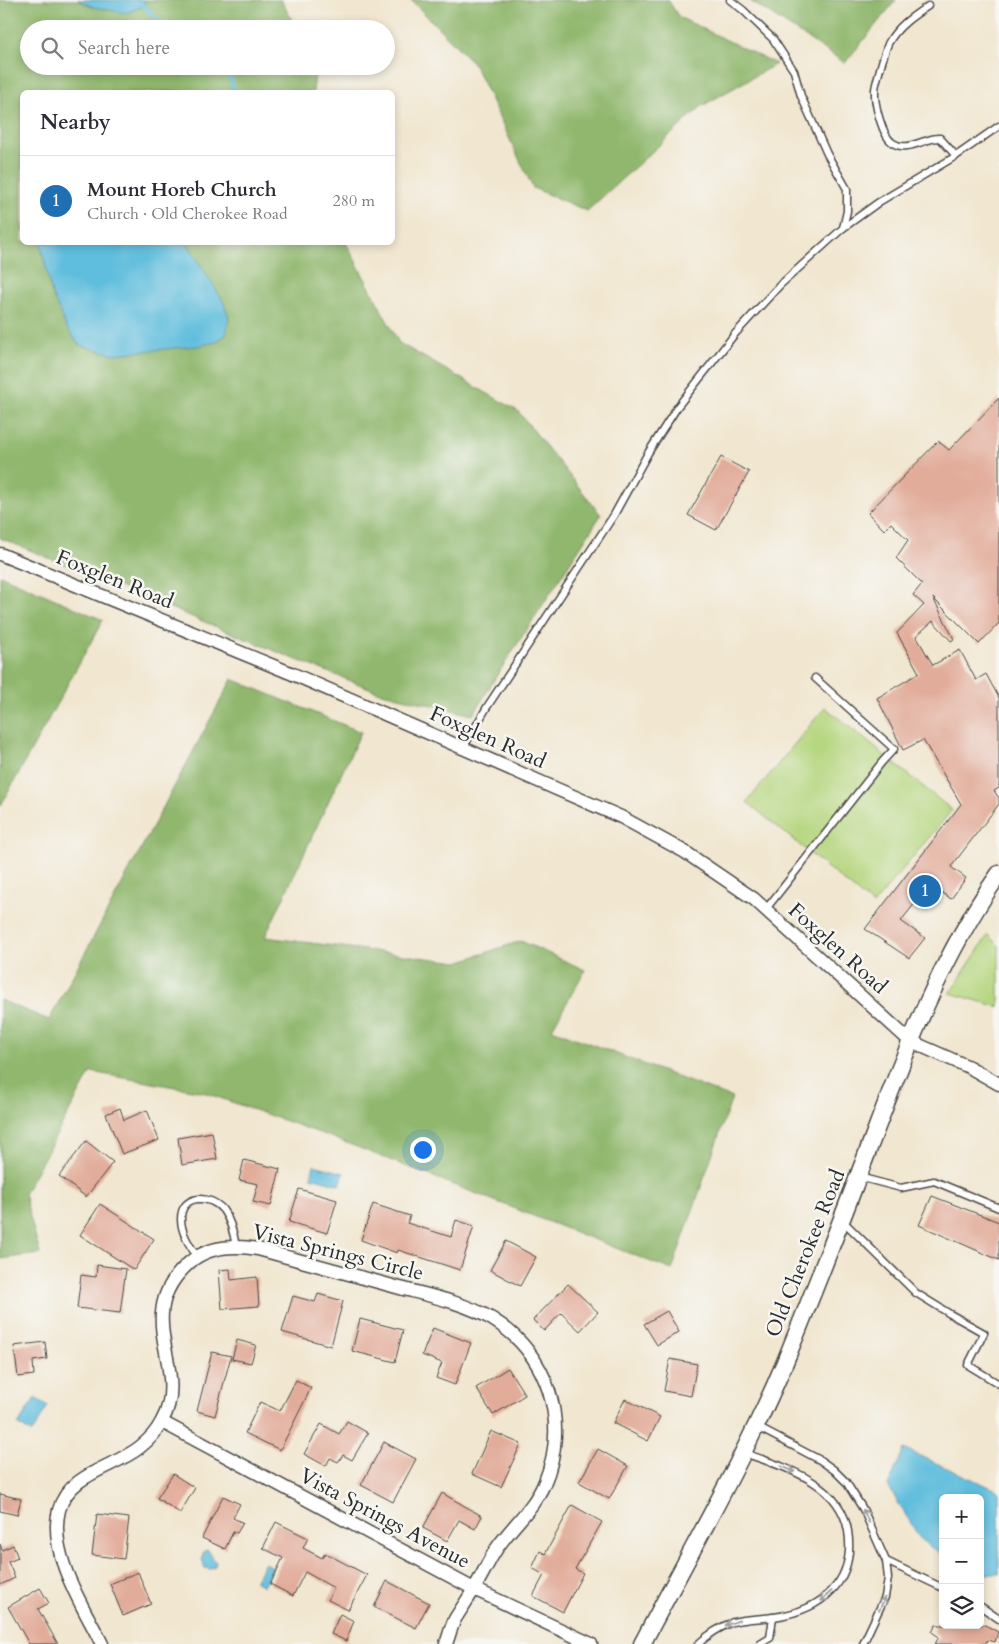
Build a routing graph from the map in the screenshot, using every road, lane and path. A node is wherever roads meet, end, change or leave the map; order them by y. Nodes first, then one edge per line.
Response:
1 (730, 0) edge
2 (928, 6) dead end
3 (999, 126) edge
4 (956, 156) junction
5 (843, 228) junction
6 (0, 554) edge
7 (815, 678) dead end
8 (464, 748) junction
9 (999, 874) edge
10 (766, 909) junction
11 (910, 1041) junction
12 (999, 1084) edge
13 (858, 1177) junction
14 (999, 1208) edge
15 (842, 1220) junction
16 (236, 1246) junction
17 (198, 1258) junction
18 (999, 1384) edge
19 (162, 1422) junction
20 (756, 1426) junction
21 (743, 1453) junction
22 (886, 1561) junction
23 (939, 1586) edge
24 (474, 1589) junction
25 (984, 1609) edge
26 (773, 1617) junction
27 (999, 1619) edge
28 (102, 1644) edge
29 (446, 1644) edge
30 (591, 1644) edge
31 (642, 1644) edge
32 (698, 1644) edge
33 (760, 1644) edge
34 (863, 1644) edge

1 - 5 lane
2 - 4 lane
3 - 4 lane
4 - 5 lane
5 - 8 lane
6 - 8 street, Foxglen Road
7 - 10 lane
8 - 10 street, Foxglen Road
9 - 11 street, Old Cherokee Road
10 - 11 street, Foxglen Road
11 - 12 street, Foxglen Road
11 - 13 street, Old Cherokee Road
13 - 14 lane
13 - 15 street, Old Cherokee Road
15 - 18 lane
15 - 20 street, Old Cherokee Road
16 - 17 street, Vista Springs Circle
16 - 17 lane
16 - 24 street, Vista Springs Circle
17 - 19 street, Vista Springs Circle
19 - 24 street, Vista Springs Avenue
19 - 28 street, Vista Springs Circle
20 - 21 street, Old Cherokee Road
22 -> 20 lane
21 -> 26 lane
21 - 31 street, Old Cherokee Road
22 - 23 lane
34 -> 22 lane
24 - 29 street, Vista Springs Circle
24 - 30 street, Vista Springs Avenue
25 - 27 lane
26 -> 32 lane
26 - 33 lane

